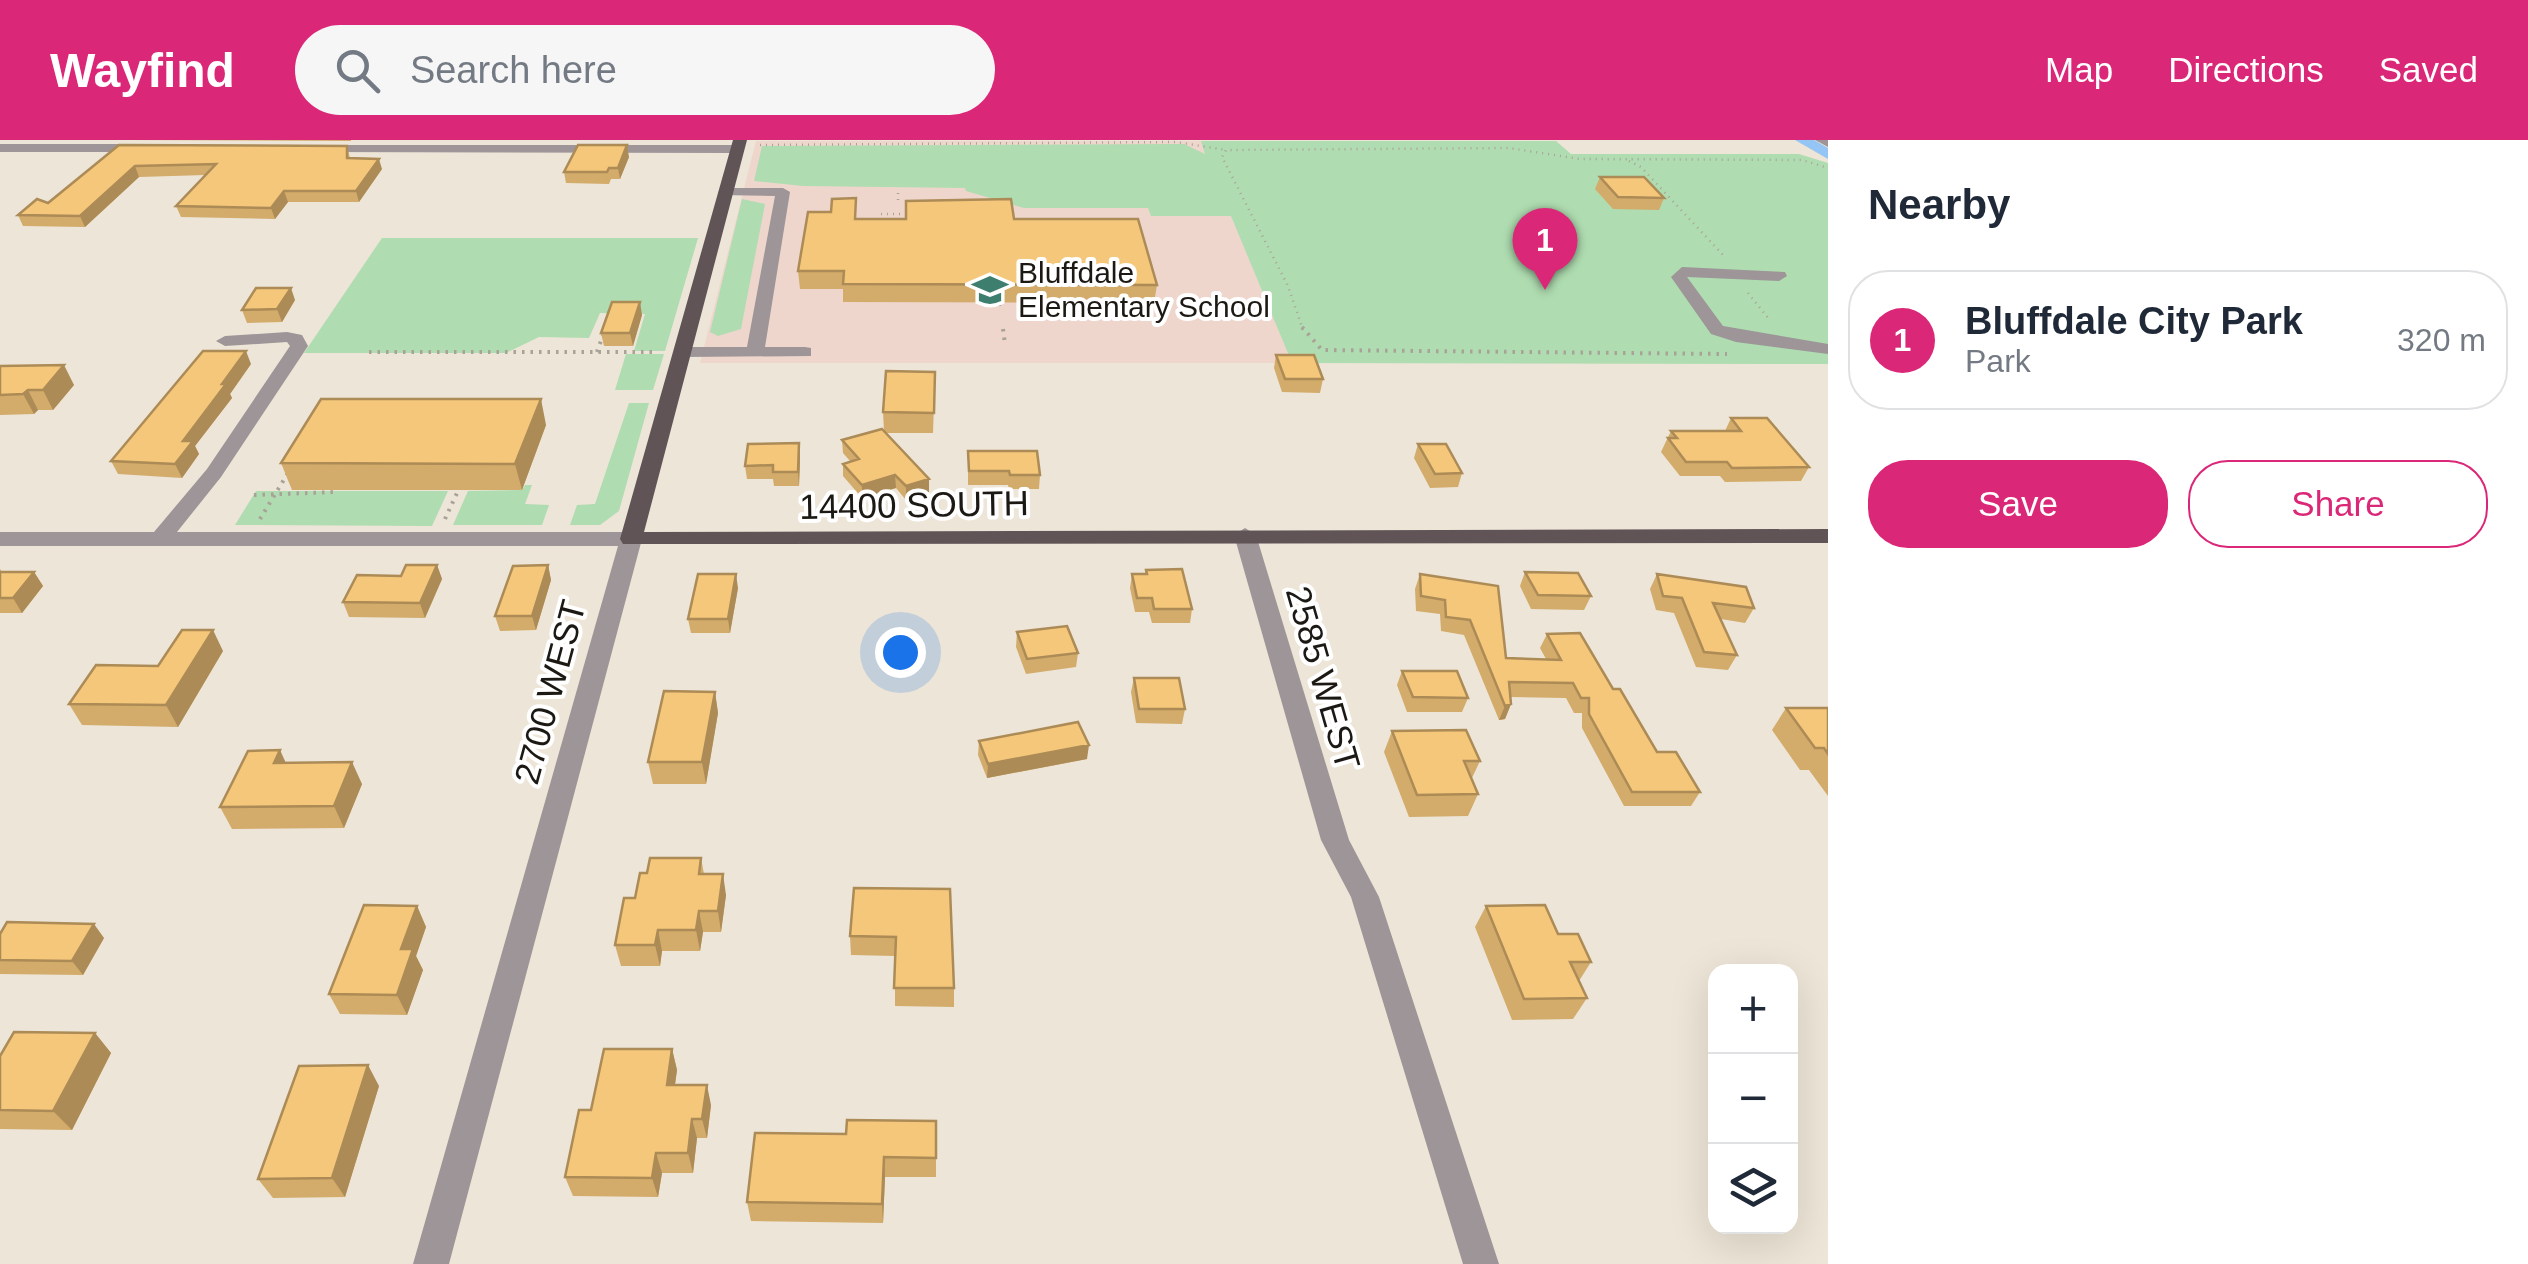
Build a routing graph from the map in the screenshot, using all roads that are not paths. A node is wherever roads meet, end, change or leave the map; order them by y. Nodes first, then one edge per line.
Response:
1 (738, 144) edge
2 (0, 148) edge
3 (120, 148) junction
4 (160, 148) edge
5 (299, 148) edge
6 (96, 168) edge
7 (725, 192) junction
8 (1780, 276) dead end
9 (225, 340) dead end
10 (1828, 349) edge
11 (685, 352) junction
12 (754, 352) junction
13 (806, 352) dead end
14 (1245, 536) junction
15 (1828, 536) edge
16 (0, 539) edge
17 (160, 539) junction
18 (631, 540) junction
19 (431, 1264) edge
20 (1480, 1264) edge

1 - 5 street
1 - 7 main road, 2700 WEST
2 - 3 street
3 - 4 street
3 - 6 street
7 - 11 main road, 2700 WEST
7 - 12 street
8 - 10 street
9 - 17 street
11 - 12 street
11 - 18 main road, 2700 WEST
12 - 13 street
14 - 15 main road, 14400 SOUTH
14 - 18 main road, 14400 SOUTH
14 - 20 street, 2585 WEST
16 - 17 street, 14400 SOUTH
17 - 18 street, 14400 SOUTH
18 - 19 street, 2700 WEST

